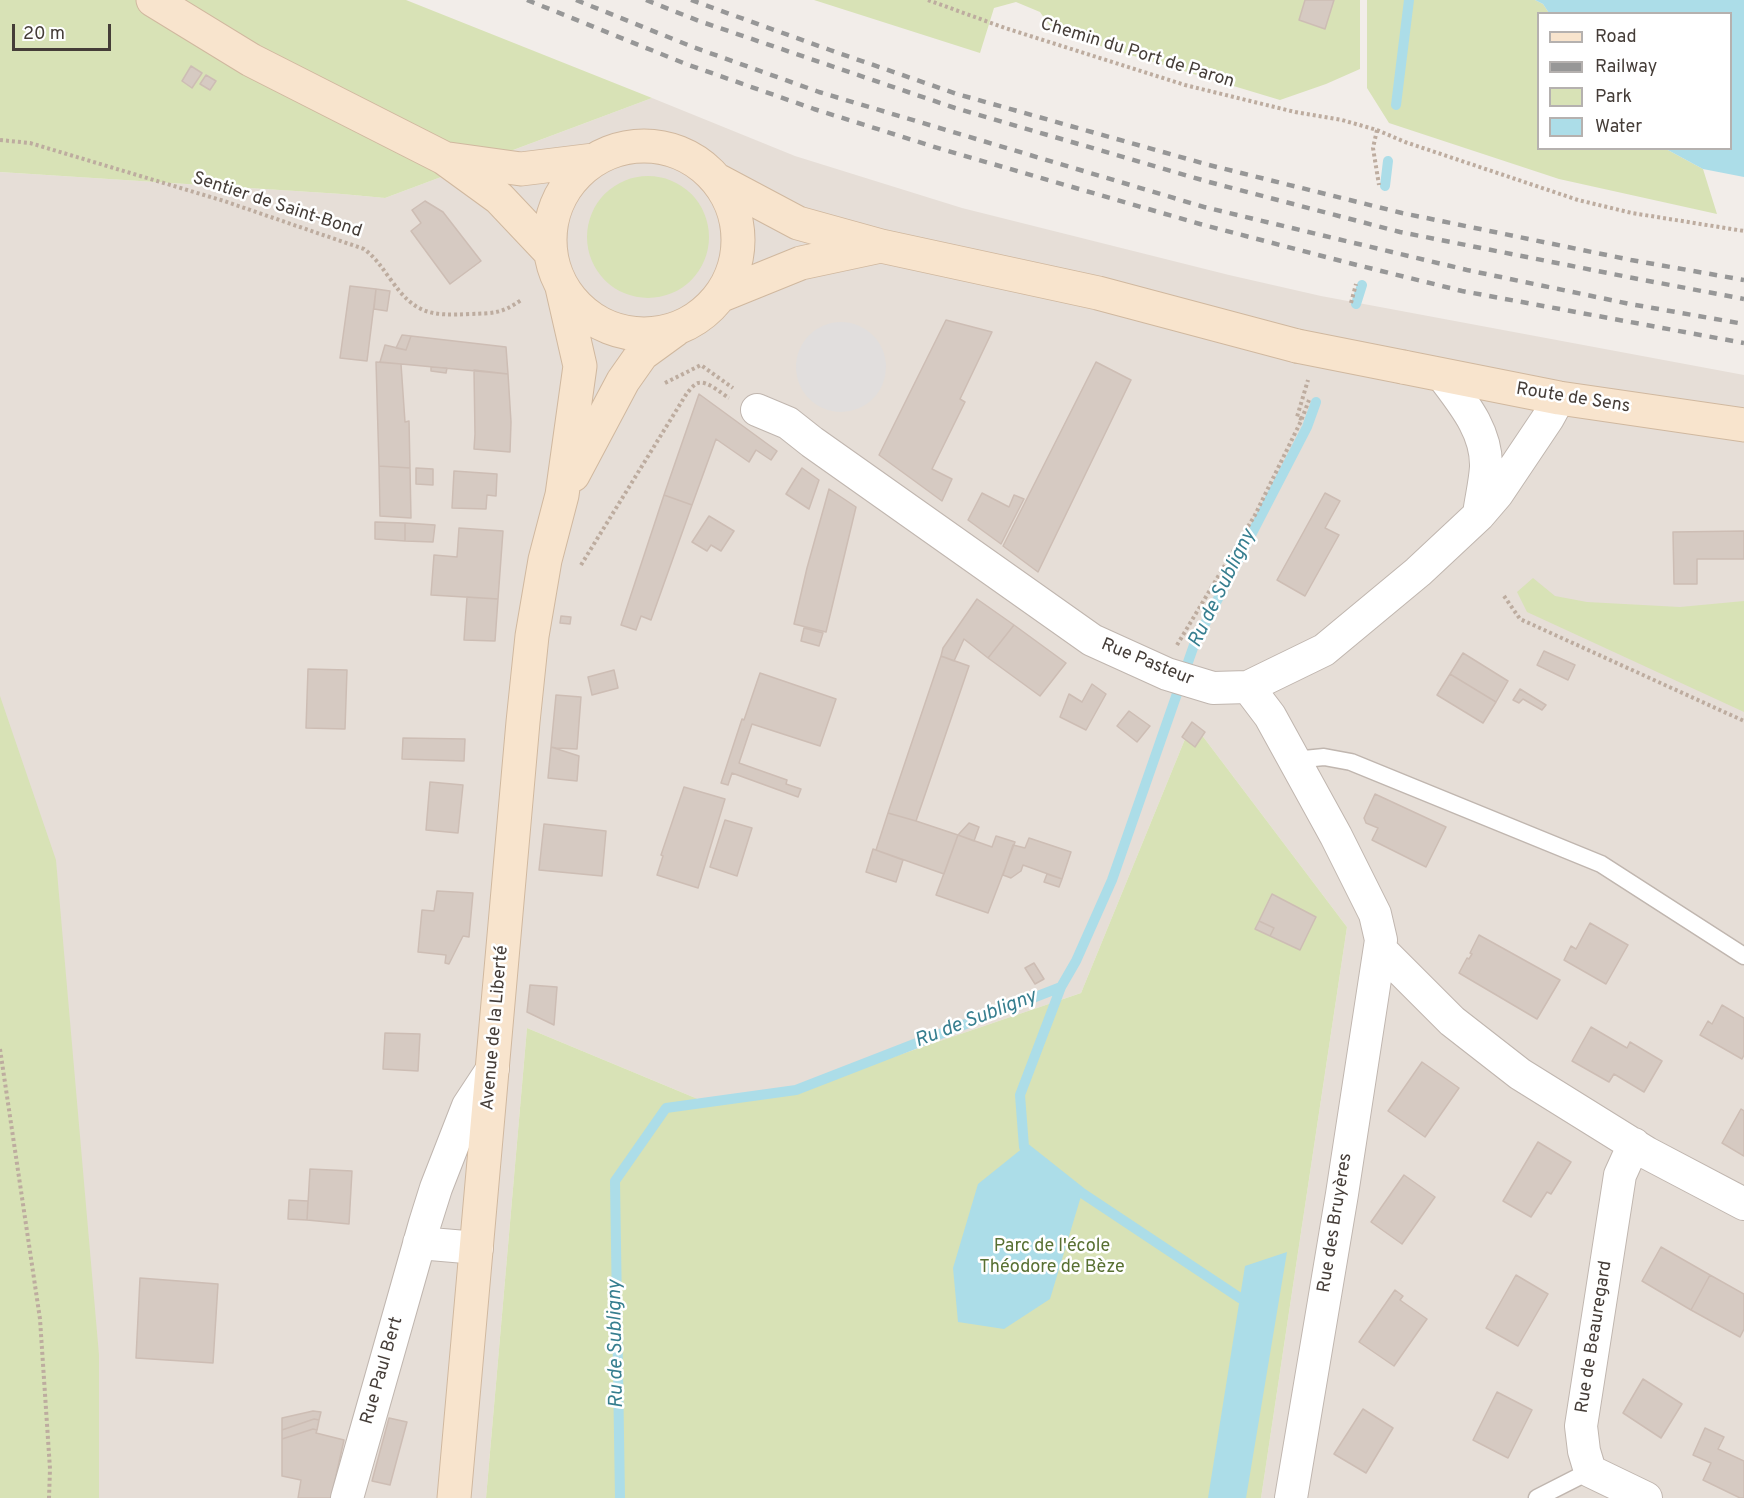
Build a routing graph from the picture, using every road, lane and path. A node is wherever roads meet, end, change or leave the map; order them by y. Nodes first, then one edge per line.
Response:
1 (153, 0) edge
2 (928, 0) edge
3 (1377, 130) junction
4 (0, 140) edge
5 (444, 158) junction
6 (594, 160) junction
7 (719, 181) junction
8 (1379, 185) dead end
9 (1744, 231) edge
10 (881, 246) junction
11 (551, 253) junction
12 (1356, 284) dead end
13 (562, 287) junction
14 (722, 295) junction
15 (521, 300) dead end
16 (1351, 303) dead end
17 (676, 329) junction
18 (1442, 375) junction
19 (663, 383) dead end
20 (1305, 391) dead end
21 (1559, 398) junction
22 (1309, 400) dead end
23 (757, 411) junction
24 (1302, 419) junction
25 (1744, 425) edge
26 (562, 495) junction
27 (1479, 515) junction
28 (579, 568) dead end
29 (1504, 596) dead end
30 (1165, 673) junction
31 (1248, 687) junction
32 (1744, 721) edge
33 (1294, 760) junction
34 (1380, 949) junction
35 (1744, 956) edge
36 (0, 1049) edge
37 (493, 1068) junction
38 (1634, 1144) junction
39 (1744, 1204) edge
40 (419, 1243) junction
41 (477, 1248) junction
42 (1590, 1471) junction
43 (49, 1498) edge
44 (347, 1498) edge
45 (454, 1498) edge
46 (1291, 1498) edge
47 (1538, 1498) edge
48 (1646, 1498) edge

1 - 5 main road
2 - 3 path, Chemin du Port de Paron
3 - 8 path
3 - 9 path, Chemin du Port de Paron
4 - 15 path, Sentier de Saint-Bond
5 - 6 main road
5 - 11 main road
6 - 7 main road
6 - 11 main road
7 - 10 main road, Route de Sens
7 - 14 main road
10 - 14 main road
10 - 18 main road, Route de Sens, bridge
11 - 13 main road
12 - 16 path
13 - 17 main road
13 - 26 main road
14 - 17 main road
17 - 26 main road
18 - 21 main road, Route de Sens
18 - 27 street
19 - 23 path
20 - 24 path
21 - 25 main road, Route de Sens
21 - 27 street
22 - 24 path
23 - 28 path
23 - 30 street, Rue Pasteur
24 - 30 path
26 - 37 main road, Avenue de la Liberté
27 - 31 street
29 - 32 path
30 - 31 street, Rue Pasteur
31 - 33 street
33 - 34 street
33 - 35 lane
34 - 38 street
34 - 46 street, Rue des Bruyères
36 - 43 path
37 - 40 street, Rue Paul Bert
37 - 41 main road, Avenue de la Liberté
38 - 39 street
38 - 42 street, Rue de Beauregard
40 - 41 street
40 - 44 street, Rue Paul Bert
41 - 45 main road, Avenue de la Liberté
42 - 47 lane
42 - 48 street

